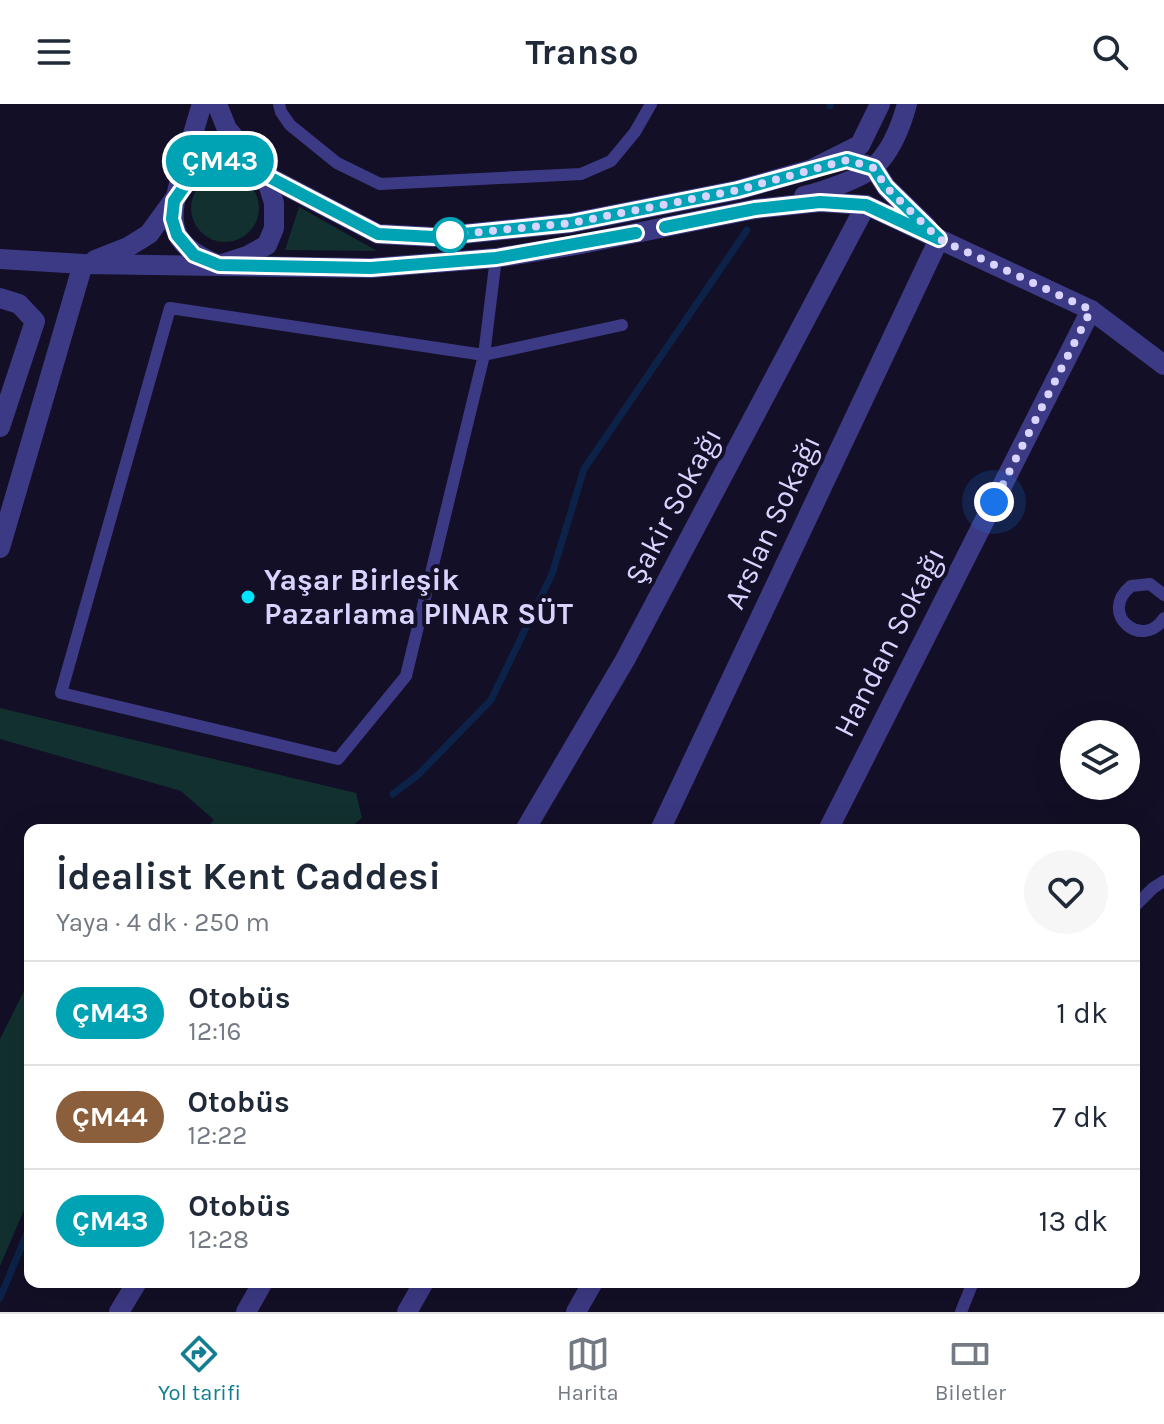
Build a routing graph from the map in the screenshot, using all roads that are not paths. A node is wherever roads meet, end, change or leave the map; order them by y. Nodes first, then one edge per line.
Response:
1 (202, 104) edge
2 (217, 104) edge
3 (279, 104) edge
4 (651, 104) edge
5 (880, 104) edge
6 (907, 104) edge
7 (874, 168) junction
8 (812, 169) junction
9 (265, 174) junction
10 (174, 201) junction
11 (866, 205) junction
12 (755, 209) junction
13 (939, 239) junction
14 (496, 258) junction
15 (0, 259) edge
16 (83, 264) junction
17 (219, 265) junction
18 (0, 298) edge
19 (1091, 310) junction
20 (622, 325) dead end
21 (484, 355) junction
22 (1164, 365) edge
23 (0, 427) edge
24 (4, 522) edge
25 (0, 548) edge
26 (1164, 595) edge
27 (1164, 618) edge
28 (529, 824) edge
29 (663, 824) edge
30 (831, 824) edge
31 (1164, 881) edge
32 (1140, 901) edge
33 (133, 1288) edge
34 (260, 1288) edge
35 (421, 1288) edge
36 (590, 1288) edge
37 (971, 1288) edge
38 (119, 1312) edge
39 (246, 1312) edge
40 (407, 1312) edge
41 (576, 1312) edge
42 (961, 1312) edge

1 - 10 street
2 - 9 street
3 - 4 lane
5 - 8 street
6 - 7 street
7 - 8 street
7 - 12 street
7 - 13 street
8 - 9 street
9 - 10 street
9 - 17 street
10 - 16 street
10 - 17 street
11 - 12 street
11 - 13 street
11 - 28 street, Şakir Sokağı
12 - 14 street
13 - 19 street
13 - 29 street, Arslan Sokağı
14 - 17 street
14 - 21 lane
15 - 16 street
16 - 17 street
16 - 24 street
18 - 23 street
19 - 22 street
19 - 30 street, Handan Sokağı
20 - 21 lane
21 - 21 lane
24 - 25 street
26 - 27 lane
31 - 32 lane
33 - 38 street
34 - 39 street
35 - 40 street
36 - 41 street
37 - 42 lane

